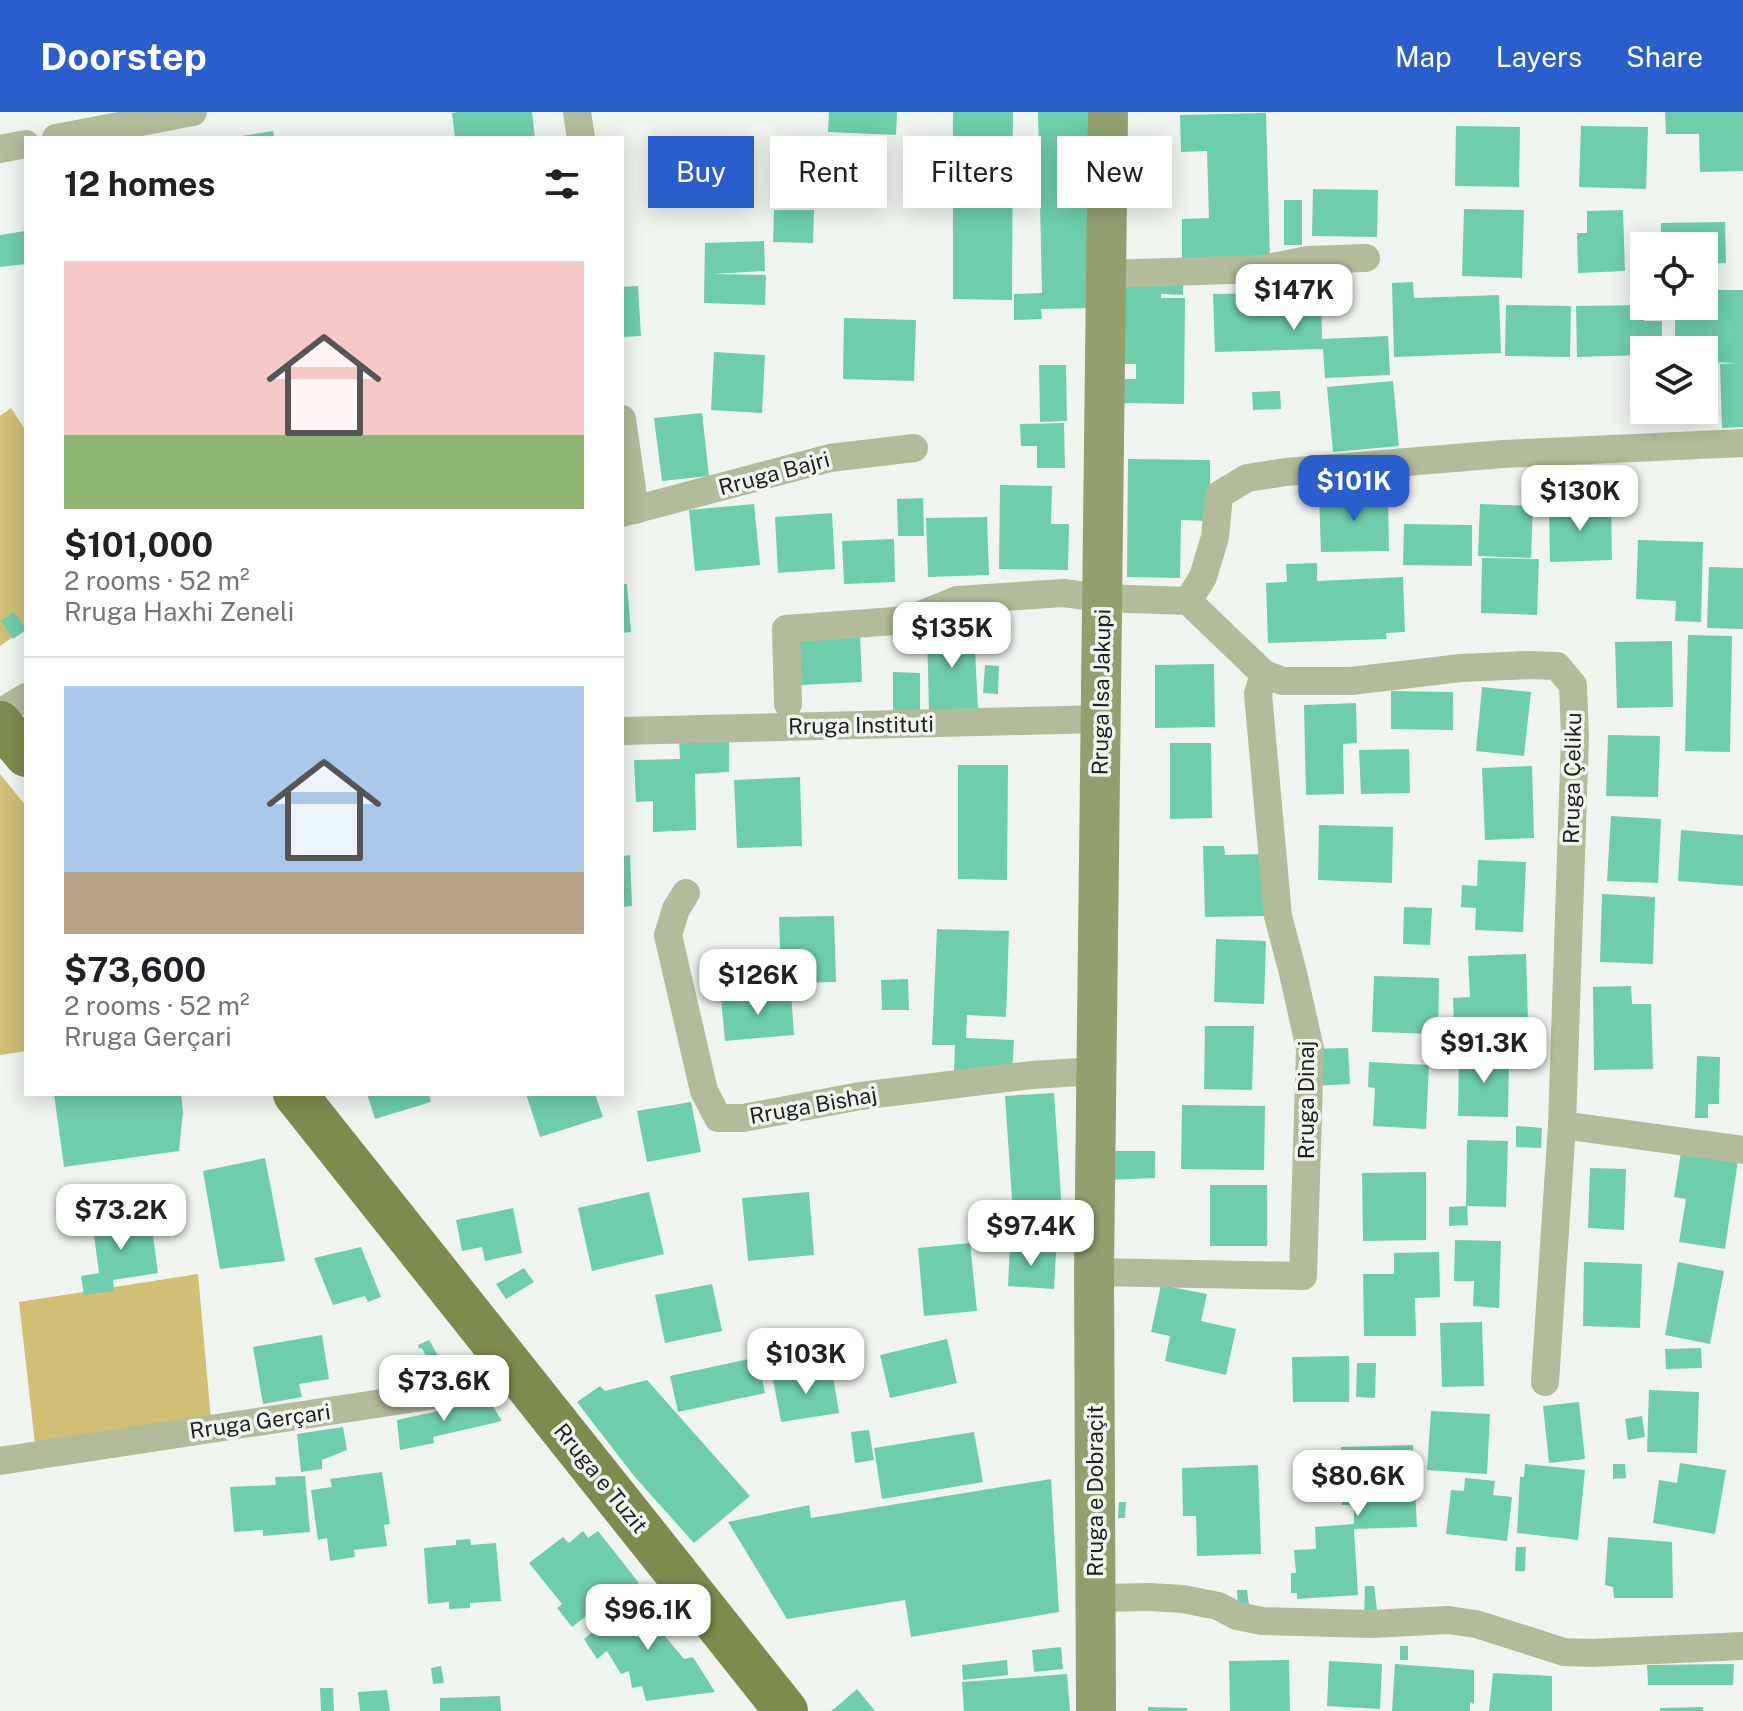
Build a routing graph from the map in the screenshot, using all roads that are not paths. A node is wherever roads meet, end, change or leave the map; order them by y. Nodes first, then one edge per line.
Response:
1 (193, 112) edge
2 (577, 112) edge
3 (1108, 112) edge
4 (67, 136) edge
5 (581, 136) edge
6 (24, 144) edge
7 (0, 149) edge
8 (1366, 258) dead end
9 (1106, 274) junction
10 (1743, 443) edge
11 (624, 445) edge
12 (914, 448) dead end
13 (629, 511) edge
14 (1102, 598) junction
15 (1188, 601) junction
16 (1264, 674) junction
17 (24, 698) edge
18 (788, 704) dead end
19 (0, 713) edge
20 (1101, 719) junction
21 (0, 723) edge
22 (624, 731) edge
23 (24, 753) edge
24 (686, 893) dead end
25 (1097, 1071) junction
26 (297, 1096) edge
27 (1562, 1125) junction
28 (1743, 1150) edge
29 (1094, 1272) junction
30 (518, 1374) junction
31 (1545, 1382) dead end
32 (0, 1461) edge
33 (1096, 1598) junction
34 (1743, 1646) edge
35 (786, 1711) edge
36 (1096, 1711) edge

1 - 4 street
2 - 5 street
3 - 9 street, Rruga Isa Jakupi
6 - 7 street
8 - 9 street
9 - 14 street, Rruga Isa Jakupi
10 - 15 street
11 - 13 street, Rruga Bajri
12 - 13 street, Rruga Bajri
14 - 15 street
14 - 18 street
14 - 20 street, Rruga Isa Jakupi
15 - 16 street
16 - 27 street, Rruga Çeliku
16 - 29 street, Rruga Dinaj
17 - 19 street
20 - 22 street, Rruga Instituti
20 - 25 street, Rruga Isa Jakupi
21 - 23 main road
24 - 25 street, Rruga Bishaj
25 - 29 street, Rruga Isa Jakupi
26 - 30 main road, Rruga e Tuzit
27 - 28 street
27 - 31 street, Rruga Çeliku
29 - 33 street, Rruga e Dobraçit
30 - 32 street, Rruga Gerçari
30 - 35 main road, Rruga e Tuzit
33 - 34 street
33 - 36 street, Rruga e Dobraçit

